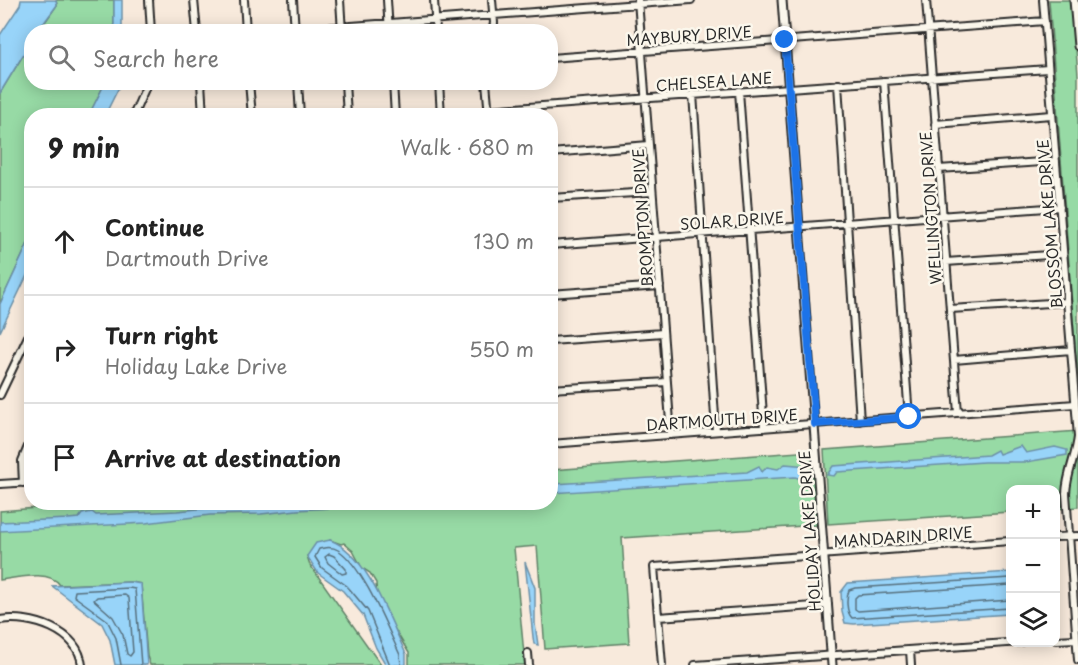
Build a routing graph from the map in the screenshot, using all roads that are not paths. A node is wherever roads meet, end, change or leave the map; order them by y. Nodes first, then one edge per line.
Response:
1 (149, 0) edge
2 (195, 0) edge
3 (244, 0) edge
4 (293, 0) edge
5 (340, 0) edge
6 (387, 0) edge
7 (434, 0) edge
8 (492, 0) edge
9 (691, 0) edge
10 (782, 0) edge
11 (926, 0) edge
12 (1043, 0) edge
13 (1074, 0) edge
14 (638, 2) edge
15 (493, 14) junction
16 (435, 20) junction
17 (1045, 21) junction
18 (389, 23) junction
19 (150, 24) edge
20 (196, 24) edge
21 (246, 24) edge
22 (295, 24) edge
23 (342, 24) edge
24 (381, 24) edge
25 (435, 24) edge
26 (494, 24) edge
27 (928, 30) junction
28 (1078, 36) edge
29 (785, 40) junction
30 (1078, 46) edge
31 (642, 51) junction
32 (558, 57) edge
33 (1048, 69) junction
34 (932, 77) junction
35 (884, 81) junction
36 (838, 84) junction
37 (789, 88) junction
38 (144, 90) edge
39 (201, 90) edge
40 (250, 90) edge
41 (298, 90) edge
42 (345, 90) edge
43 (393, 90) edge
44 (439, 90) edge
45 (487, 90) edge
46 (740, 91) junction
47 (693, 94) junction
48 (645, 98) junction
49 (137, 108) edge
50 (203, 108) edge
51 (251, 108) edge
52 (300, 108) edge
53 (347, 108) edge
54 (395, 108) edge
55 (441, 108) edge
56 (488, 108) edge
57 (540, 108) edge
58 (1052, 115) junction
59 (935, 124) junction
60 (649, 145) junction
61 (558, 152) edge
62 (1056, 162) junction
63 (939, 169) junction
64 (652, 192) junction
65 (558, 198) edge
66 (1059, 207) junction
67 (942, 216) junction
68 (895, 220) junction
69 (848, 224) junction
70 (799, 227) junction
71 (749, 231) junction
72 (703, 234) junction
73 (656, 237) junction
74 (558, 244) edge
75 (1063, 254) junction
76 (946, 262) junction
77 (660, 286) junction
78 (558, 293) edge
79 (1067, 302) junction
80 (950, 309) junction
81 (663, 333) junction
82 (558, 340) edge
83 (24, 344) edge
84 (1071, 350) junction
85 (954, 360) junction
86 (667, 382) junction
87 (558, 389) edge
88 (0, 394) edge
89 (1075, 404) junction
90 (958, 413) junction
91 (909, 417) junction
92 (860, 420) junction
93 (815, 424) junction
94 (764, 428) junction
95 (716, 431) junction
96 (671, 435) junction
97 (558, 443) edge
98 (24, 456) edge
99 (23, 483) joint
100 (0, 484) edge
101 (1078, 536) edge
102 (1060, 537) edge
103 (1068, 537) junction
104 (1006, 541) edge
105 (824, 554) junction
106 (828, 605) junction
107 (658, 617) junction
108 (0, 620) edge
109 (1076, 639) junction
110 (1060, 640) edge
111 (1006, 643) edge
112 (910, 650) junction
113 (528, 652) dead end
114 (831, 656) junction
115 (1078, 660) edge
116 (82, 665) edge
117 (529, 665) edge
118 (662, 665) edge
119 (695, 665) edge
120 (832, 665) edge
121 (911, 665) edge

1 - 19 street
2 - 20 street
3 - 21 street
4 - 22 street
5 - 23 street
6 - 18 street
7 - 16 street
8 - 15 street
9 - 14 street
10 - 29 street, HOLIDAY LAKE DRIVE
11 - 27 street, WELLINGTON DRIVE
12 - 17 street, BLOSSOM LAKE DRIVE
13 - 28 street
14 - 15 street
14 - 31 street, BROMPTON DRIVE
15 - 16 street
15 - 26 street
16 - 18 street
16 - 25 street
17 - 27 street, MAYBURY DRIVE
17 - 33 street, BLOSSOM LAKE DRIVE
18 - 24 street
27 - 29 street, MAYBURY DRIVE
27 - 34 street, WELLINGTON DRIVE
28 - 30 street
29 - 31 street, MAYBURY DRIVE
29 - 37 street, HOLIDAY LAKE DRIVE
31 - 32 street, MAYBURY DRIVE
31 - 48 street, BROMPTON DRIVE
33 - 34 street, CHELSEA LANE
33 - 58 street, BLOSSOM LAKE DRIVE
34 - 35 street, CHELSEA LANE
34 - 59 street, WELLINGTON DRIVE
35 - 36 street, CHELSEA LANE
35 - 68 street
36 - 37 street, CHELSEA LANE
36 - 69 street
37 - 46 street, CHELSEA LANE
37 - 70 street, HOLIDAY LAKE DRIVE
38 - 49 street
39 - 50 street
40 - 51 street
41 - 52 street
42 - 53 street
43 - 54 street
44 - 55 street
45 - 56 street
46 - 47 street, CHELSEA LANE
46 - 71 street
47 - 48 street, CHELSEA LANE
47 - 72 street
48 - 57 street, CHELSEA LANE
48 - 60 street, BROMPTON DRIVE
58 - 59 street
58 - 62 street, BLOSSOM LAKE DRIVE
59 - 63 street, WELLINGTON DRIVE
60 - 61 street
60 - 64 street, BROMPTON DRIVE
62 - 63 street
62 - 66 street, BLOSSOM LAKE DRIVE
63 - 67 street, WELLINGTON DRIVE
64 - 65 street
64 - 73 street, BROMPTON DRIVE
66 - 67 street, SOLAR DRIVE
66 - 75 street, BLOSSOM LAKE DRIVE
67 - 68 street, SOLAR DRIVE
67 - 76 street, WELLINGTON DRIVE
68 - 69 street, SOLAR DRIVE
68 - 91 street
69 - 70 street, SOLAR DRIVE
69 - 92 street
70 - 71 street, SOLAR DRIVE
70 - 93 street, HOLIDAY LAKE DRIVE
71 - 72 street, SOLAR DRIVE
71 - 94 street
72 - 73 street, SOLAR DRIVE
72 - 95 street
73 - 74 street, SOLAR DRIVE
73 - 77 street, BROMPTON DRIVE
75 - 76 street
75 - 79 street, BLOSSOM LAKE DRIVE
76 - 80 street, WELLINGTON DRIVE
77 - 78 street
77 - 81 street, BROMPTON DRIVE
79 - 80 street
79 - 84 street, BLOSSOM LAKE DRIVE
80 - 85 street, WELLINGTON DRIVE
81 - 82 street
81 - 86 street, BROMPTON DRIVE
83 - 88 street
84 - 85 street
84 - 89 street, BLOSSOM LAKE DRIVE
85 - 90 street, WELLINGTON DRIVE
86 - 87 street
86 - 96 street, BROMPTON DRIVE
89 - 90 street, DARTMOUTH DRIVE
89 - 103 street, BLOSSOM LAKE DRIVE
90 - 91 street, DARTMOUTH DRIVE
91 - 92 street, DARTMOUTH DRIVE
92 - 93 street, DARTMOUTH DRIVE
93 - 94 street, DARTMOUTH DRIVE
93 - 105 street, HOLIDAY LAKE DRIVE
94 - 95 street, DARTMOUTH DRIVE
95 - 96 street, DARTMOUTH DRIVE
96 - 97 street, DARTMOUTH DRIVE
98 - 99 street
99 - 100 street
101 - 103 street
102 - 103 street
103 - 109 street, BLOSSOM LAKE DRIVE
104 - 105 street, MANDARIN DRIVE
105 - 106 street, HOLIDAY LAKE DRIVE
105 - 107 street, MANDARIN DRIVE
106 - 107 street
106 - 114 street, HOLIDAY LAKE DRIVE
107 - 118 street
108 - 116 street
109 - 110 street
109 - 115 street, BLOSSOM LAKE DRIVE
111 - 112 street
112 - 114 street
112 - 121 street
113 - 117 street
114 - 119 street
114 - 120 street, HOLIDAY LAKE DRIVE

